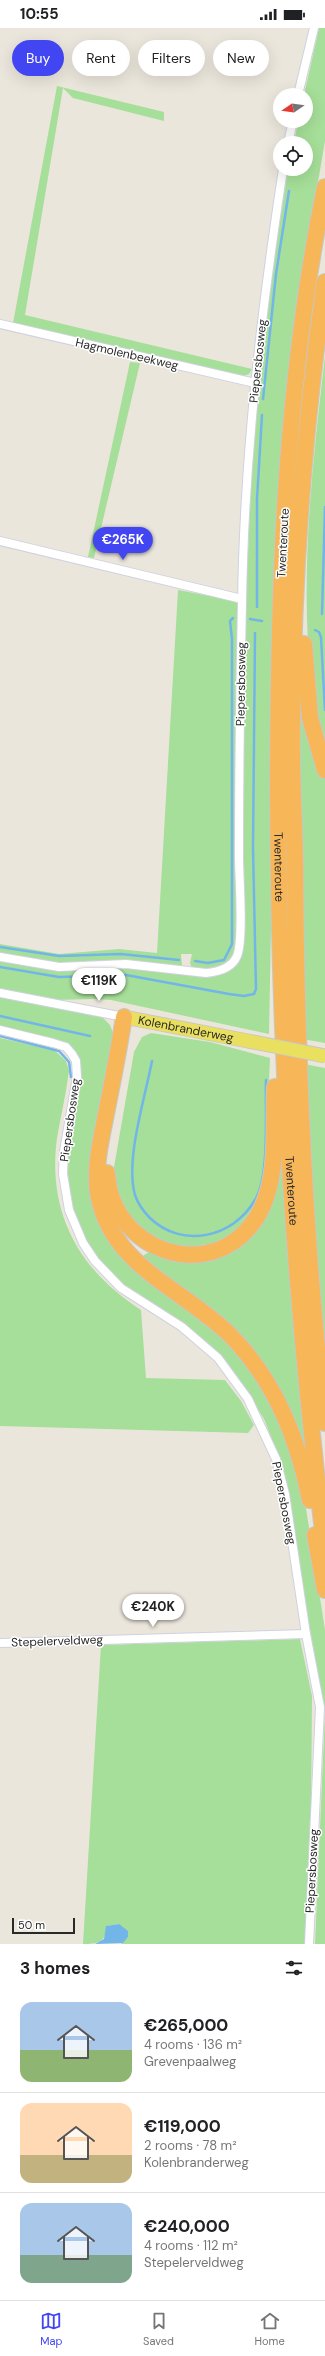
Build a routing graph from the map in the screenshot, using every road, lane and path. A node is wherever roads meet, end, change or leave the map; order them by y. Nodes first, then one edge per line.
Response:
1 (314, 28) edge
2 (300, 88) edge
3 (282, 176) edge
4 (325, 187) edge
5 (325, 282) edge
6 (0, 324) edge
7 (255, 383) junction
8 (0, 541) edge
9 (298, 542) junction
10 (242, 600) junction
11 (325, 770) edge
12 (0, 957) edge
13 (0, 992) edge
14 (129, 1018) junction
15 (281, 1024) junction
16 (0, 1030) edge
17 (325, 1056) edge
18 (325, 1423) edge
19 (325, 1548) edge
20 (325, 1590) edge
21 (306, 1634) junction
22 (0, 1643) edge
23 (309, 1944) edge

1 - 2 street
3 - 7 street, Piepersbosweg
4 - 15 highway, Twenteroute
5 - 9 highway, Twenteroute
6 - 7 street, Hagmolenbeekweg
7 - 10 street, Piepersbosweg
8 - 10 street
9 - 11 highway
9 - 18 highway, Twenteroute
10 - 12 street, Piepersbosweg
13 - 14 street, Kolenbranderweg
14 - 15 highway
14 - 17 main road, Kolenbranderweg, bridge
14 - 20 highway
15 - 19 highway, Twenteroute
16 - 21 street, Piepersbosweg
21 - 22 street, Stepelerveldweg
21 - 23 street, Piepersbosweg

